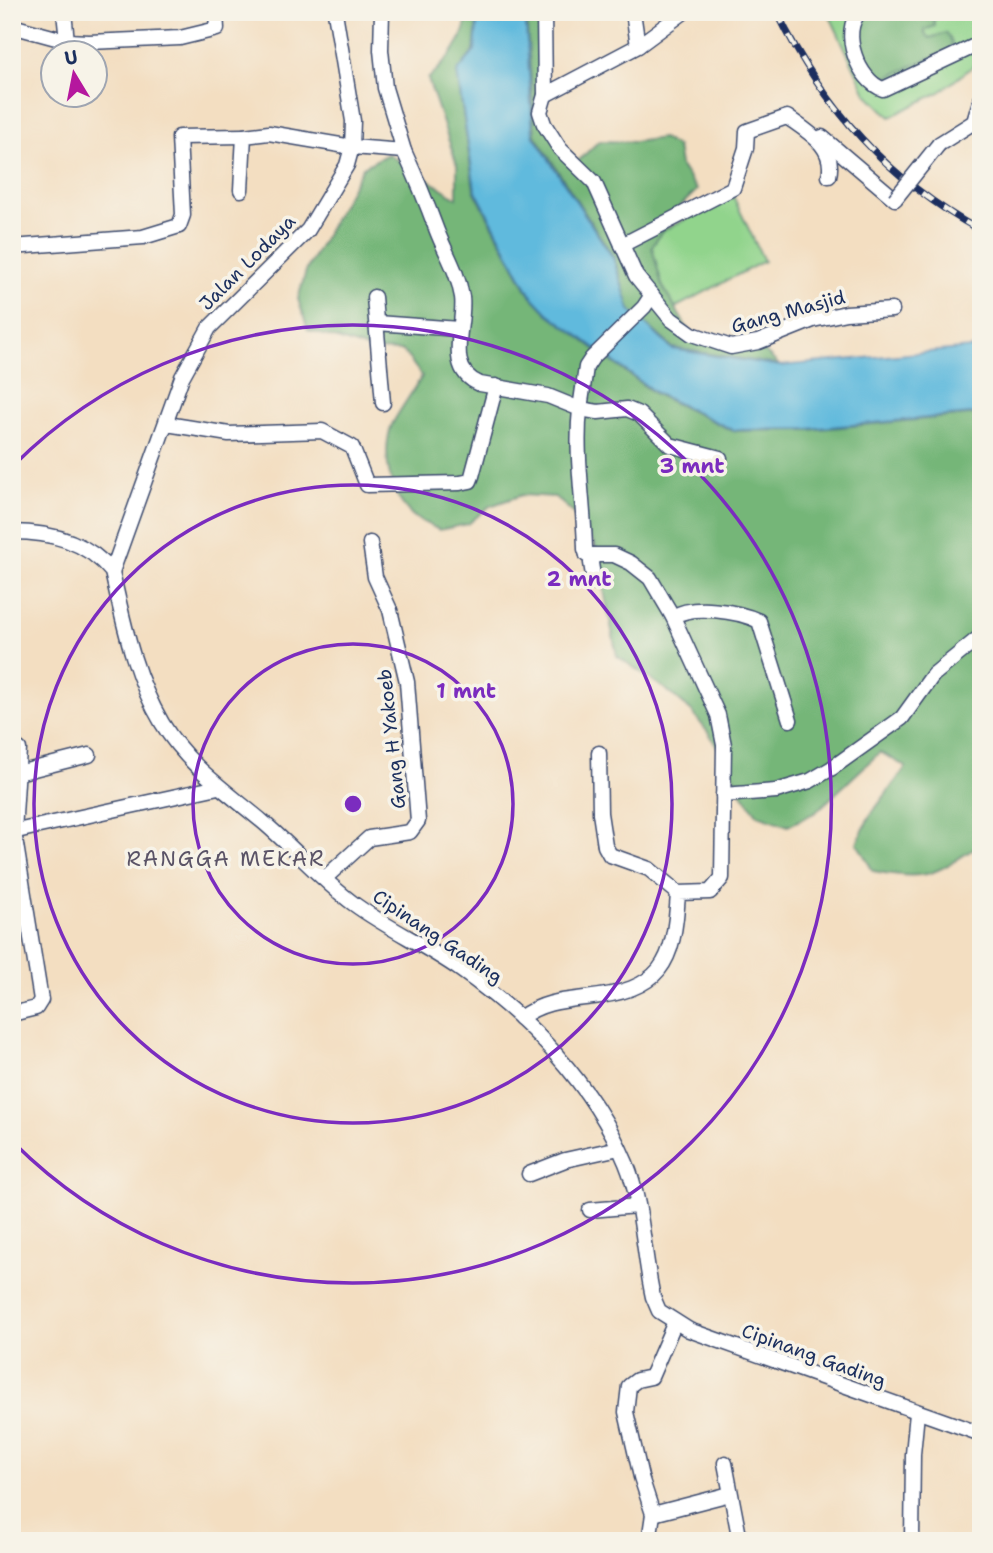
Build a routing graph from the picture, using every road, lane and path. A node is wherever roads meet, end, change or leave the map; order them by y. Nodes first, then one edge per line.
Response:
1 (64, 12) edge
2 (216, 12) edge
3 (335, 12) edge
4 (382, 12) edge
5 (544, 12) edge
6 (633, 12) edge
7 (684, 12) edge
8 (859, 12) edge
9 (12, 26) edge
10 (56, 38) edge
11 (67, 38) edge
12 (108, 39) edge
13 (981, 43) edge
14 (638, 46) junction
15 (545, 95) junction
16 (981, 98) edge
17 (787, 117) junction
18 (244, 136) junction
19 (352, 147) junction
20 (404, 151) junction
21 (830, 176) dead end
22 (241, 190) dead end
23 (622, 245) junction
24 (12, 247) edge
25 (374, 297) dead end
26 (648, 301) junction
27 (892, 310) dead end
28 (377, 323) junction
29 (459, 329) junction
30 (496, 386) junction
31 (383, 403) dead end
32 (580, 409) junction
33 (167, 424) junction
34 (720, 458) dead end
35 (12, 532) edge
36 (370, 543) dead end
37 (587, 555) junction
38 (112, 572) junction
39 (594, 582) dead end
40 (673, 617) junction
41 (981, 636) edge
42 (790, 720) dead end
43 (19, 749) dead end
44 (599, 753) dead end
45 (89, 755) dead end
46 (18, 773) junction
47 (218, 787) junction
48 (723, 795) junction
49 (13, 832) edge
50 (325, 878) junction
51 (678, 894) junction
52 (12, 1014) edge
53 (520, 1018) junction
54 (619, 1148) junction
55 (529, 1174) dead end
56 (637, 1206) junction
57 (590, 1210) dead end
58 (674, 1324) junction
59 (917, 1413) junction
60 (981, 1434) edge
61 (725, 1463) dead end
62 (730, 1494) junction
63 (653, 1514) junction
64 (649, 1541) edge
65 (740, 1541) edge
66 (912, 1541) edge

1 - 11 street
2 - 12 street
3 - 19 street, Jalan Lodaya
4 - 20 street
5 - 15 street, Gang Masjid
6 - 14 street
7 - 14 street
8 - 13 street
9 - 10 street
14 - 15 street
15 - 23 street, Gang Masjid
16 - 17 street, bridge
17 - 21 street
17 - 23 street
18 - 19 street
18 - 22 street
18 - 24 street
19 - 20 street
19 - 33 street, Jalan Lodaya
20 - 29 street
23 - 26 street, Gang Masjid
25 - 28 street
26 - 27 street, Gang Masjid
26 - 32 street
28 - 29 street
28 - 31 street
29 - 30 street
30 - 32 street
30 - 33 street
32 - 34 street
32 - 37 street
33 - 38 street, Jalan Lodaya
35 - 38 street
36 - 50 street, Gang H Yakoeb
37 - 39 street
37 - 40 street
38 - 47 street, Cipinang Gading
40 - 42 street
40 - 48 street
41 - 48 street
43 - 46 street
44 - 51 street
45 - 46 street
46 - 49 street
47 - 49 street
47 - 50 street, Cipinang Gading
48 - 51 street
49 - 52 street
50 - 53 street, Cipinang Gading
51 - 53 street
53 - 54 street, Cipinang Gading
54 - 55 street
54 - 56 street, Cipinang Gading
56 - 57 street
56 - 58 street, Cipinang Gading
58 - 59 street, Cipinang Gading
58 - 63 street
59 - 60 street, Cipinang Gading
59 - 66 street
61 - 62 street
62 - 63 street
62 - 65 street
63 - 64 street

